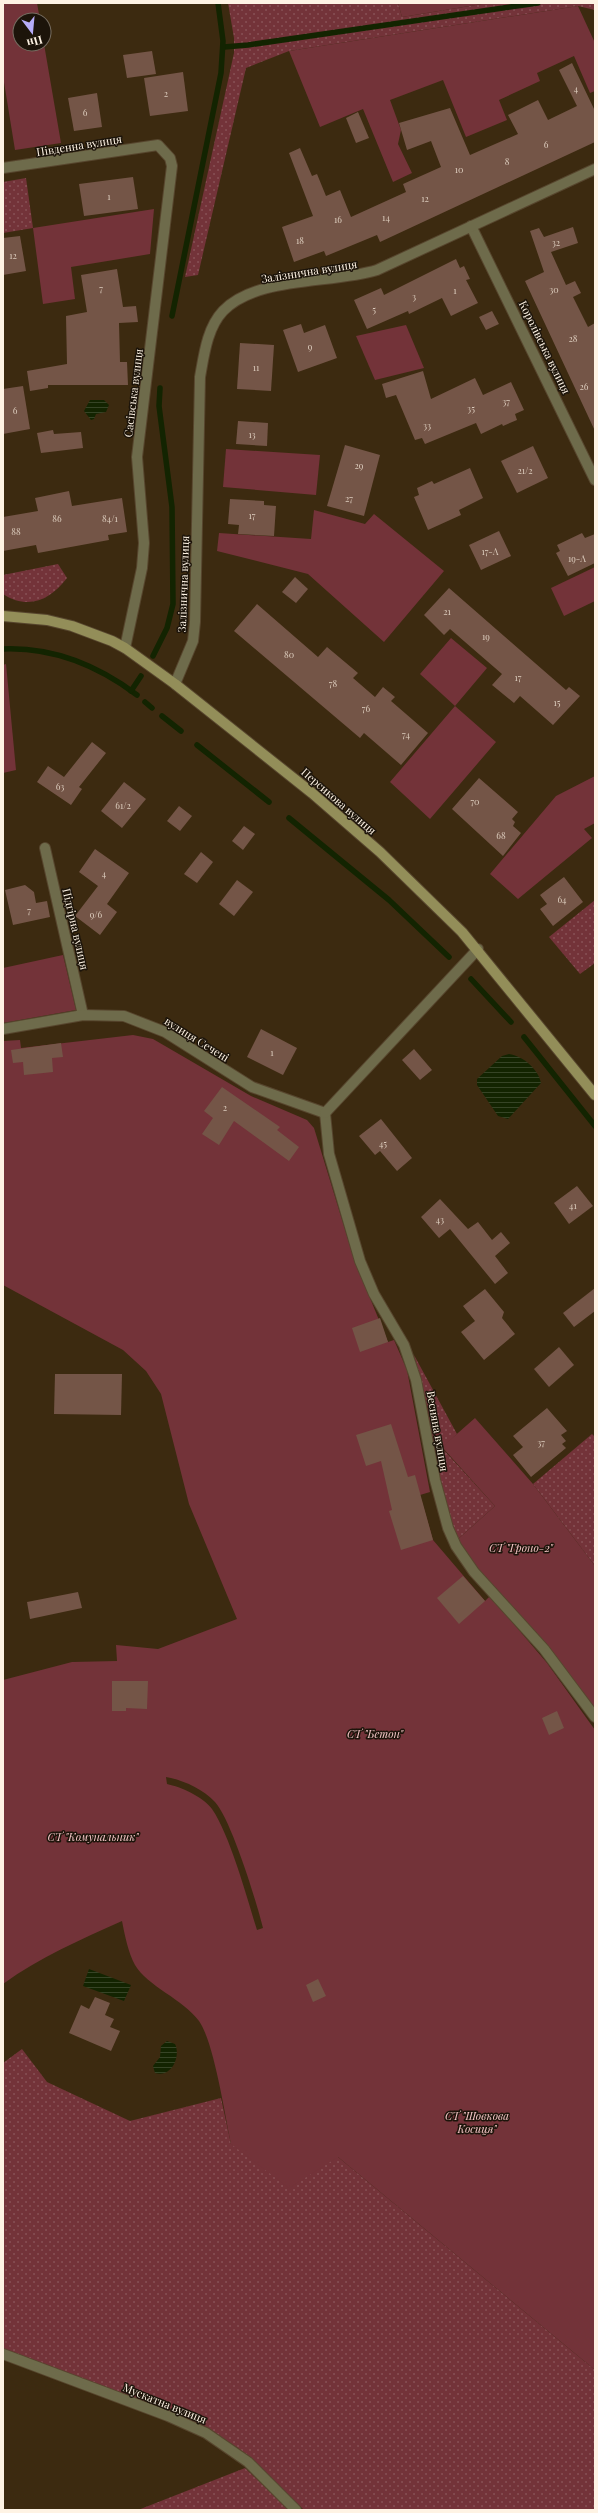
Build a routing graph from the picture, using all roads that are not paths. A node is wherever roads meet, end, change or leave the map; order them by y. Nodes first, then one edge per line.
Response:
1 (158, 145) joint
2 (3, 168) edge
3 (595, 169) edge
4 (471, 226) junction
5 (595, 480) edge
6 (3, 616) edge
7 (125, 648) junction
8 (176, 684) junction
9 (45, 848) dead end
10 (478, 949) junction
11 (83, 1015) junction
12 (3, 1029) edge
13 (595, 1095) edge
14 (325, 1113) junction
15 (595, 1717) edge
16 (3, 2354) edge
17 (296, 2510) edge

1 - 2 street, Південна вулиця
1 - 7 street, Сасівська вулиця
3 - 4 street, Залізнична вулиця
4 - 5 street, Королівська вулиця
4 - 8 street, Залізнична вулиця
6 - 7 main road, Персикова вулиця
7 - 8 main road, Персикова вулиця
8 - 10 main road, Персикова вулиця
9 - 11 street, Підгірна вулиця
10 - 13 main road, Персикова вулиця
10 - 14 street
11 - 12 street, вулиця Сечені
11 - 14 street, вулиця Сечені
14 - 15 street, Весняна вулиця
16 - 17 street, Мускатна вулиця

